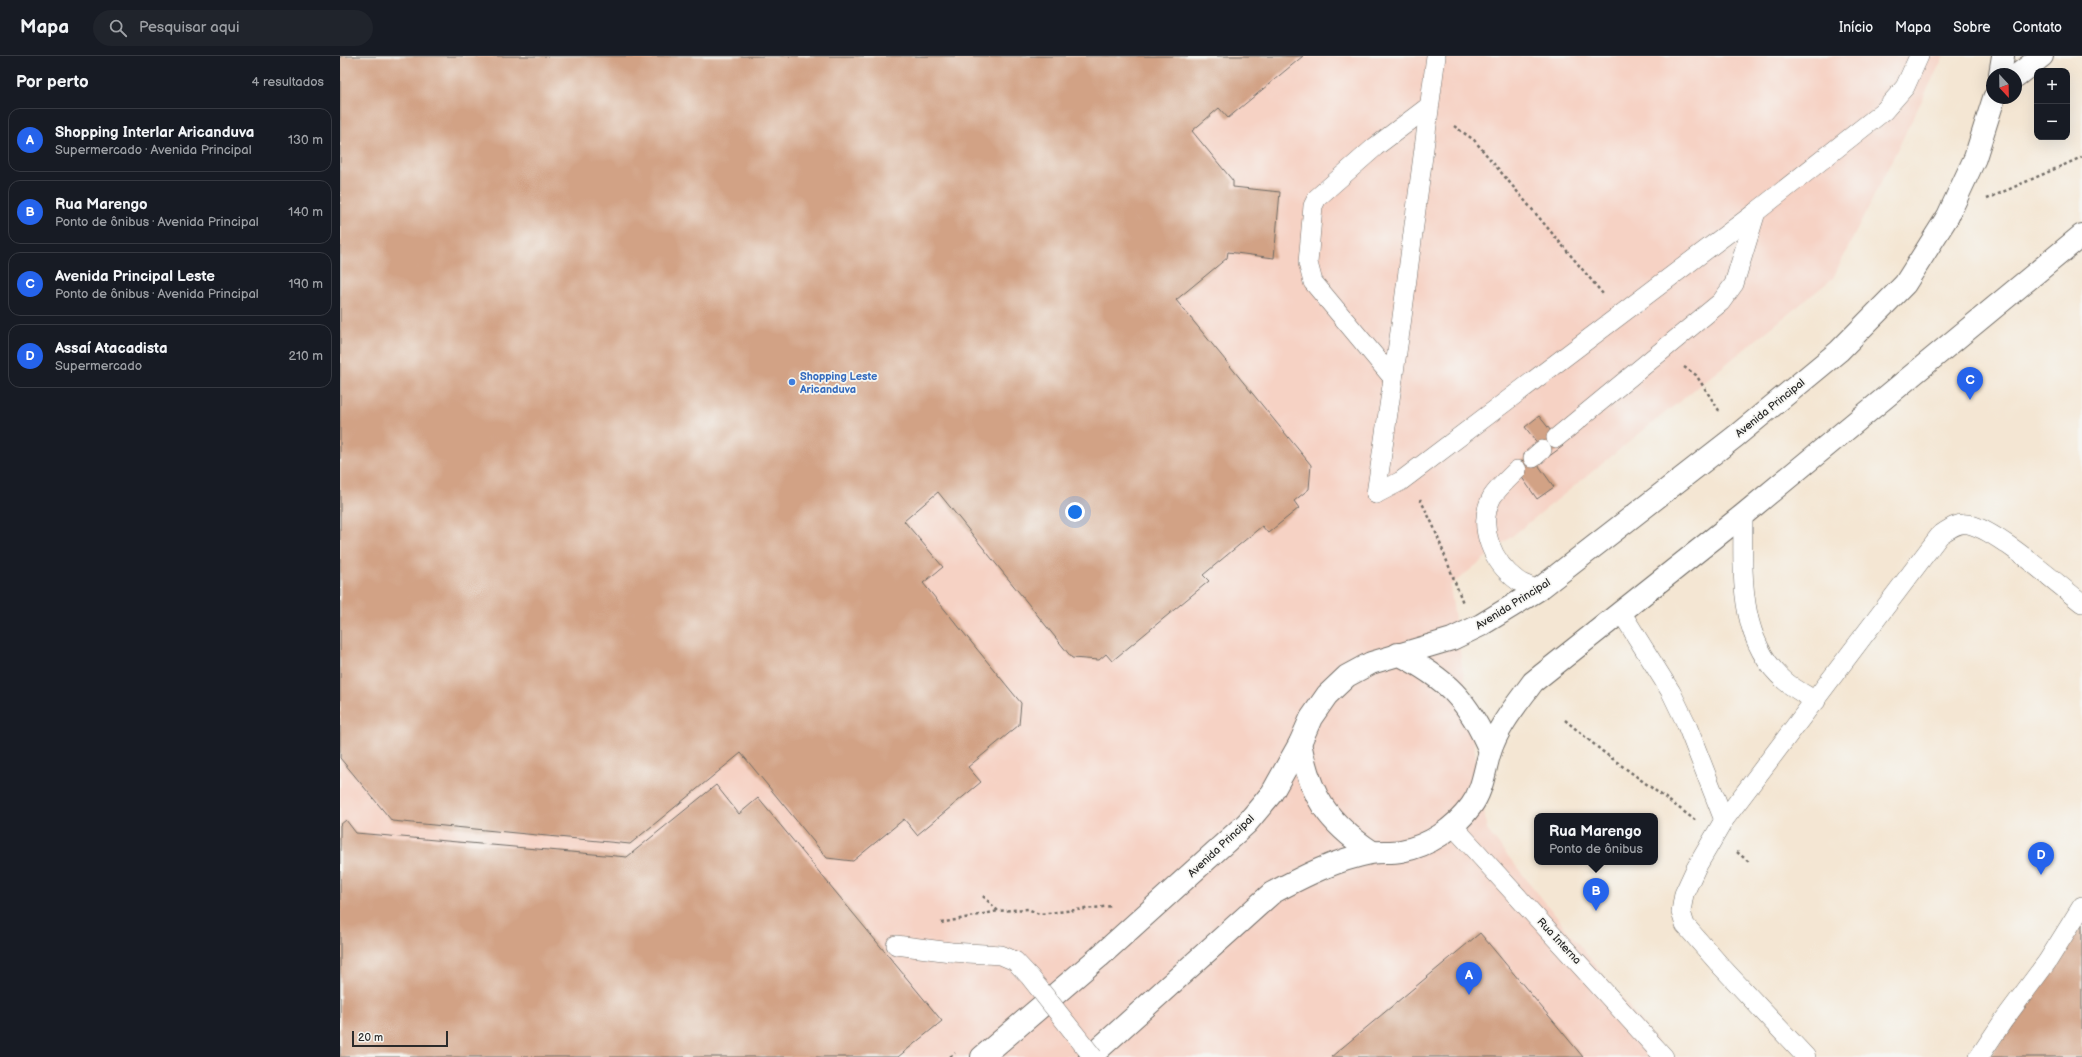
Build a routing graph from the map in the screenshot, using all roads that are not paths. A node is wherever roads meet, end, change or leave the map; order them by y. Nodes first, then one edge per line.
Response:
1 (1436, 56) edge
2 (1919, 56) edge
3 (2003, 56) edge
4 (2042, 56) edge
5 (2001, 68) edge
6 (2022, 71) edge
7 (1992, 104) edge
8 (1428, 107) junction
9 (1756, 212) junction
10 (2082, 235) edge
11 (1393, 378) junction
12 (1544, 449) dead end
13 (1517, 470) dead end
14 (1743, 515) junction
15 (1538, 590) junction
16 (2082, 602) edge
17 (1621, 612) junction
18 (1398, 654) junction
19 (1816, 702) junction
20 (1300, 743) junction
21 (1490, 751) junction
22 (1453, 826) junction
23 (1720, 828) junction
24 (1372, 852) junction
25 (2082, 906) edge
26 (896, 945) dead end
27 (982, 1057) edge
28 (1092, 1057) edge
29 (1664, 1057) edge
30 (1806, 1057) edge
31 (1979, 1057) edge

1 - 8 lane
2 - 9 lane
3 - 5 street
4 - 6 street
7 - 15 street, Avenida Principal
8 - 11 lane
8 - 11 lane
9 - 11 lane
9 - 12 lane
10 - 14 street
13 - 15 lane
14 - 17 street
14 - 19 lane
15 - 18 street, Avenida Principal
16 - 19 lane
17 - 21 street
17 - 23 lane
18 - 20 street, Avenida Principal
18 - 21 street
19 - 23 lane
20 - 24 street
20 - 27 street, Avenida Principal
21 - 22 street
22 - 24 street
22 - 29 lane, Rua Interna
23 - 30 lane
24 - 28 street
25 - 31 lane
26 - 28 lane, bridge

